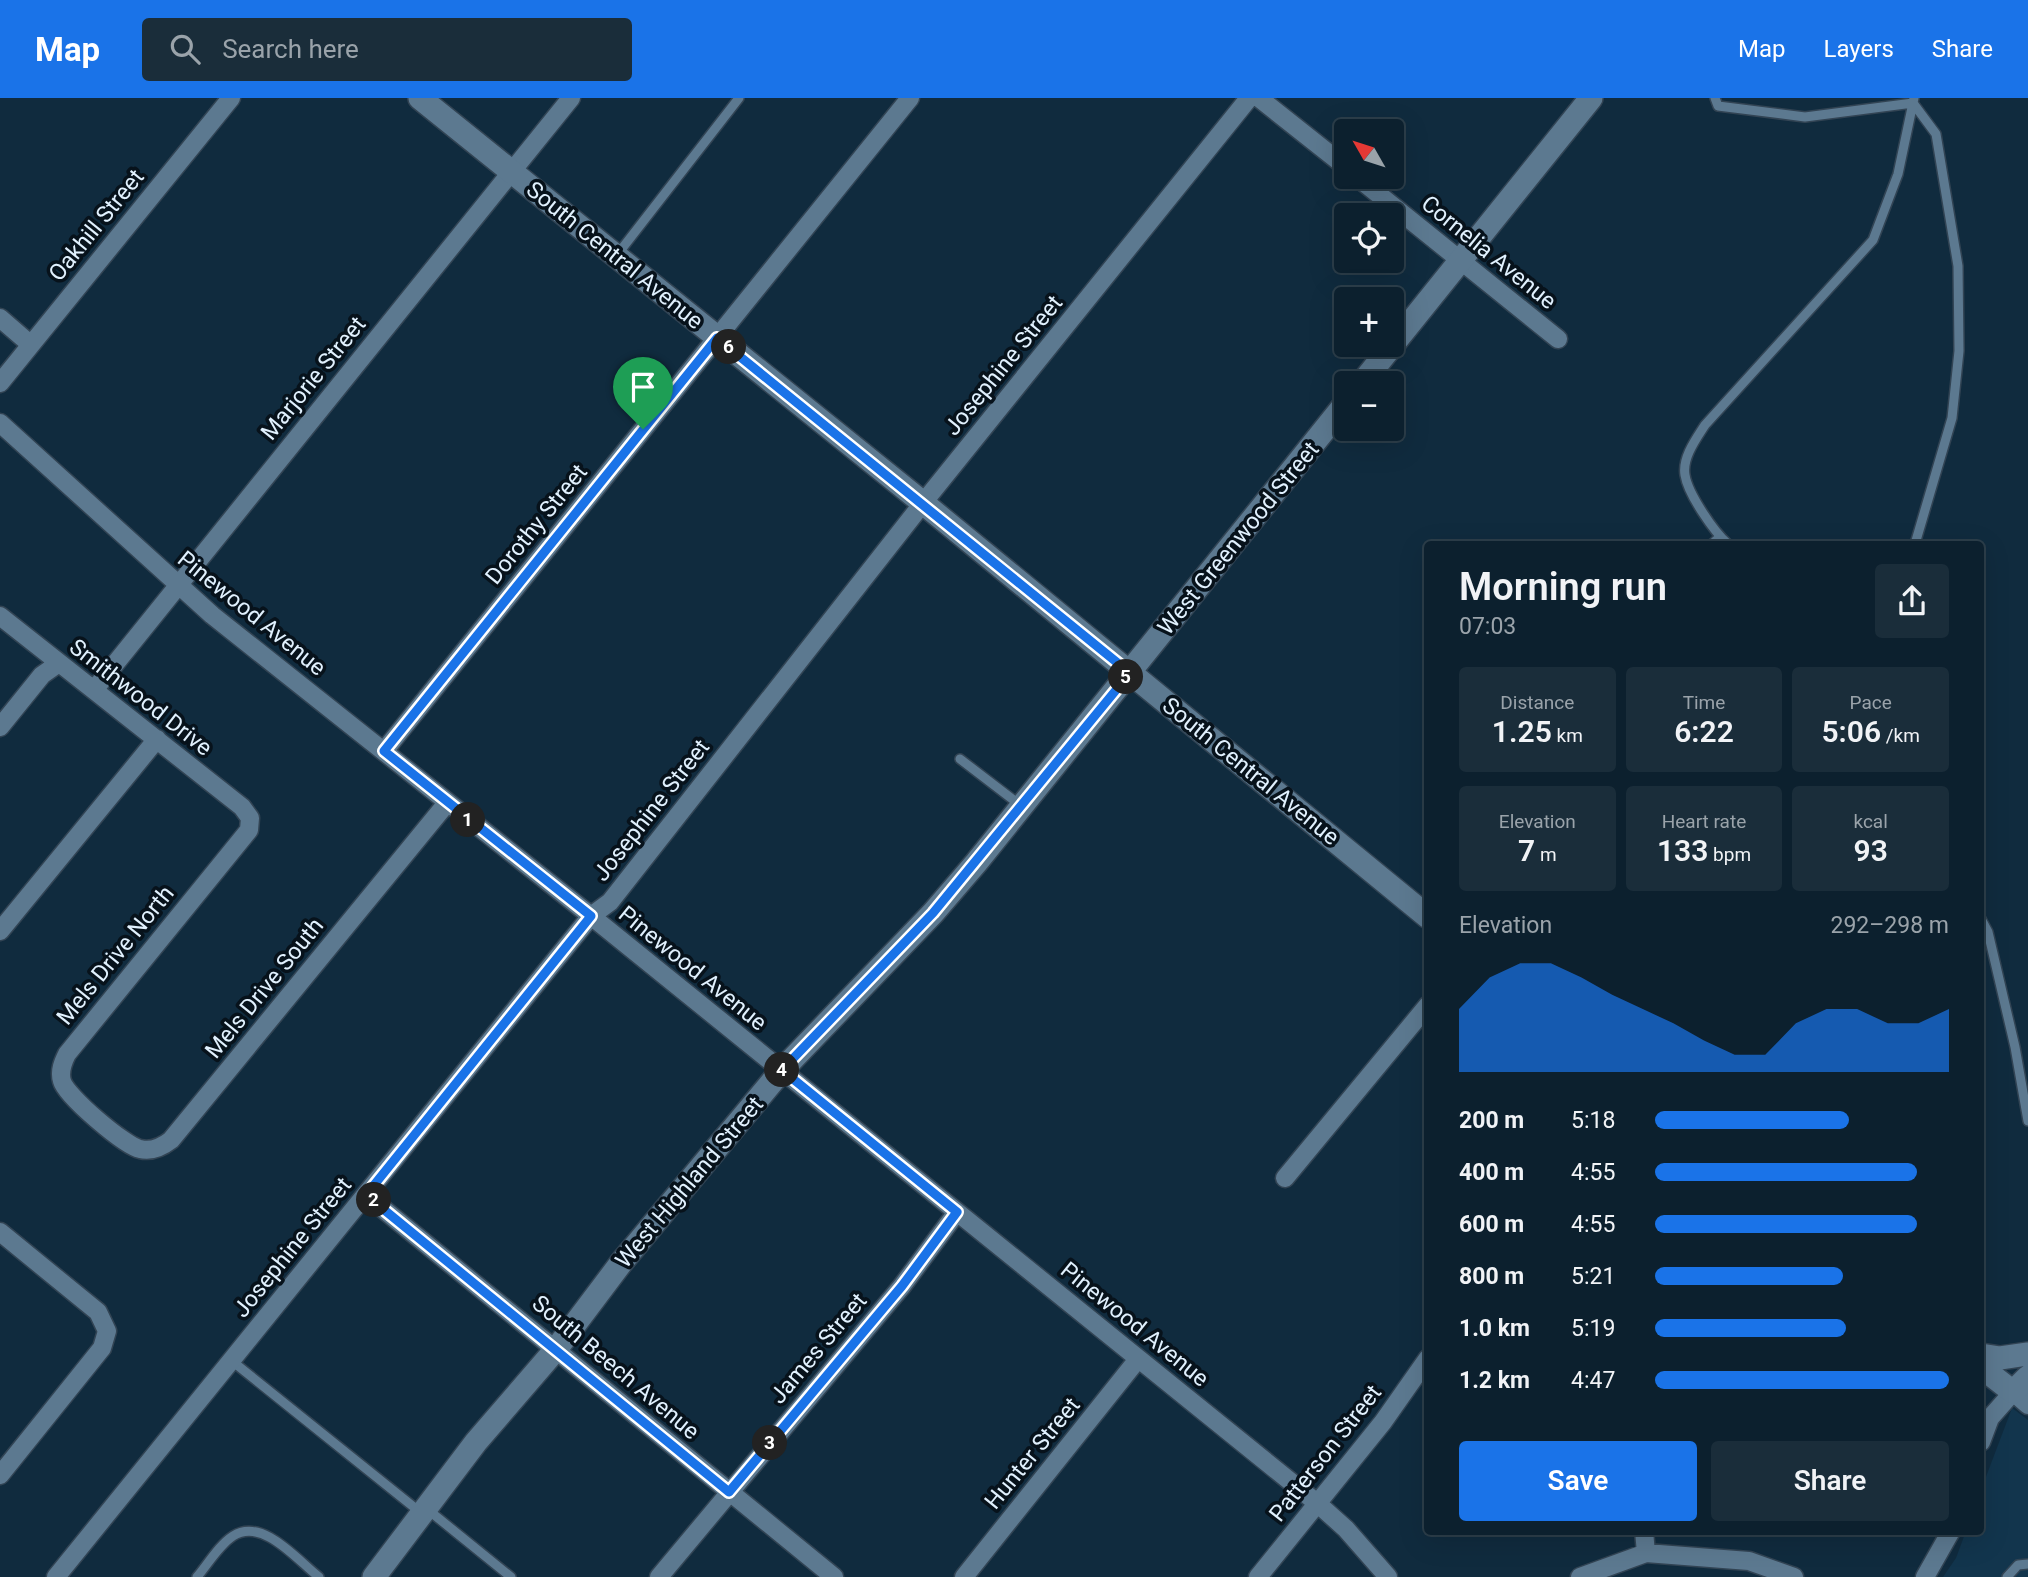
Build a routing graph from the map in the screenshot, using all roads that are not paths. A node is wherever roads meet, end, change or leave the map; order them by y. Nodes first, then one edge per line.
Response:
1 (231, 98) edge
2 (420, 98) edge
3 (571, 98) edge
4 (739, 98) edge
5 (910, 98) edge
6 (1249, 98) edge
7 (1259, 98) edge
8 (1591, 98) edge
9 (1715, 98) edge
10 (1913, 100) edge
11 (1334, 157) edge
12 (511, 172) junction
13 (1372, 189) edge
14 (616, 256) junction
15 (1461, 260) junction
16 (0, 318) edge
17 (717, 338) junction
18 (1558, 339) dead end
19 (30, 344) junction
20 (1372, 371) edge
21 (0, 383) edge
22 (1334, 418) edge
23 (0, 423) edge
24 (923, 503) junction
25 (1720, 537) junction
26 (1715, 541) edge
27 (1725, 541) edge
28 (1916, 541) edge
29 (178, 586) junction
30 (0, 616) edge
31 (59, 663) junction
32 (1130, 673) junction
33 (94, 690) junction
34 (0, 727) edge
35 (157, 739) junction
36 (384, 751) junction
37 (960, 759) dead end
38 (447, 803) junction
39 (1022, 806) junction
40 (250, 818) joint
41 (1424, 914) edge
42 (591, 916) junction
43 (1984, 925) edge
44 (0, 931) edge
45 (1424, 1010) edge
46 (782, 1070) junction
47 (101, 1121) joint
48 (2028, 1121) edge
49 (1285, 1178) dead end
50 (366, 1195) junction
51 (957, 1212) junction
52 (0, 1231) edge
53 (557, 1348) junction
54 (2028, 1354) edge
55 (1984, 1355) edge
56 (1138, 1359) junction
57 (232, 1361) junction
58 (1424, 1364) edge
59 (1984, 1369) edge
60 (2023, 1392) edge
61 (1984, 1434) edge
62 (0, 1475) edge
63 (729, 1492) junction
64 (1317, 1503) junction
65 (424, 1511) junction
66 (1644, 1535) edge
67 (1949, 1535) edge
68 (1646, 1553) junction
69 (2028, 1564) edge
70 (56, 1577) edge
71 (197, 1577) edge
72 (319, 1577) edge
73 (374, 1577) edge
74 (511, 1577) edge
75 (659, 1577) edge
76 (834, 1577) edge
77 (964, 1577) edge
78 (1258, 1577) edge
79 (1388, 1577) edge
80 (1580, 1577) edge
81 (1794, 1577) edge
82 (1926, 1577) edge
83 (2007, 1577) edge

1 - 19 street, Oakhill Street
2 - 12 street, South Central Avenue
3 - 12 street, Marjorie Street
4 - 14 lane
5 - 17 street, Dorothy Street
6 - 24 street, Josephine Street
7 - 11 street
8 - 15 street
9 - 10 lane
10 - 25 lane
10 - 28 lane
12 - 14 street, South Central Avenue
12 - 29 street, Marjorie Street
13 - 15 street, Cornelia Avenue
14 - 17 street, South Central Avenue
15 - 18 street, Cornelia Avenue
15 - 20 street
16 - 19 street
17 - 24 street, South Central Avenue
17 - 36 street, Dorothy Street
19 - 21 street, Oakhill Street
22 - 32 street, West Greenwood Street
23 - 29 street, Pinewood Avenue
24 - 32 street, South Central Avenue
24 - 42 street, Josephine Street
25 - 26 lane
25 - 27 lane
29 - 33 street, Marjorie Street
29 - 36 street, Pinewood Avenue
30 - 31 street, Smithwood Drive
31 - 33 street, Smithwood Drive
31 - 34 street
32 - 39 street, West Highland Street
32 - 41 street, South Central Avenue
33 - 35 street, Smithwood Drive
35 - 40 street, Smithwood Drive
35 - 44 street
36 - 38 street, Pinewood Avenue
37 - 39 lane
38 - 42 street, Pinewood Avenue
38 - 47 street, Mels Drive South
39 - 46 street, West Highland Street
40 - 47 street, Mels Drive North
42 - 46 street, Pinewood Avenue
42 - 50 street, Josephine Street
43 - 48 lane
45 - 49 street
46 - 51 street, Pinewood Avenue
46 - 53 street, West Highland Street
50 - 53 street, South Beech Avenue
50 - 57 street, Josephine Street
51 - 56 street, Pinewood Avenue
51 - 63 street, James Street
52 - 62 street
53 - 63 street, South Beech Avenue
53 - 65 street, West Highland Street
54 - 55 street
56 - 64 street, Pinewood Avenue
56 - 77 street, Hunter Street
57 - 65 lane
57 - 70 street, Josephine Street
58 - 64 street, Patterson Street
59 - 60 street
60 - 61 street
63 - 75 street, James Street
63 - 76 street, South Beech Avenue
64 - 78 street, Patterson Street
64 - 79 street, Pinewood Avenue
65 - 73 street, West Highland Street
65 - 74 lane
66 - 68 street
67 - 82 street
68 - 80 street
68 - 81 street
69 - 83 lane
71 - 72 lane

